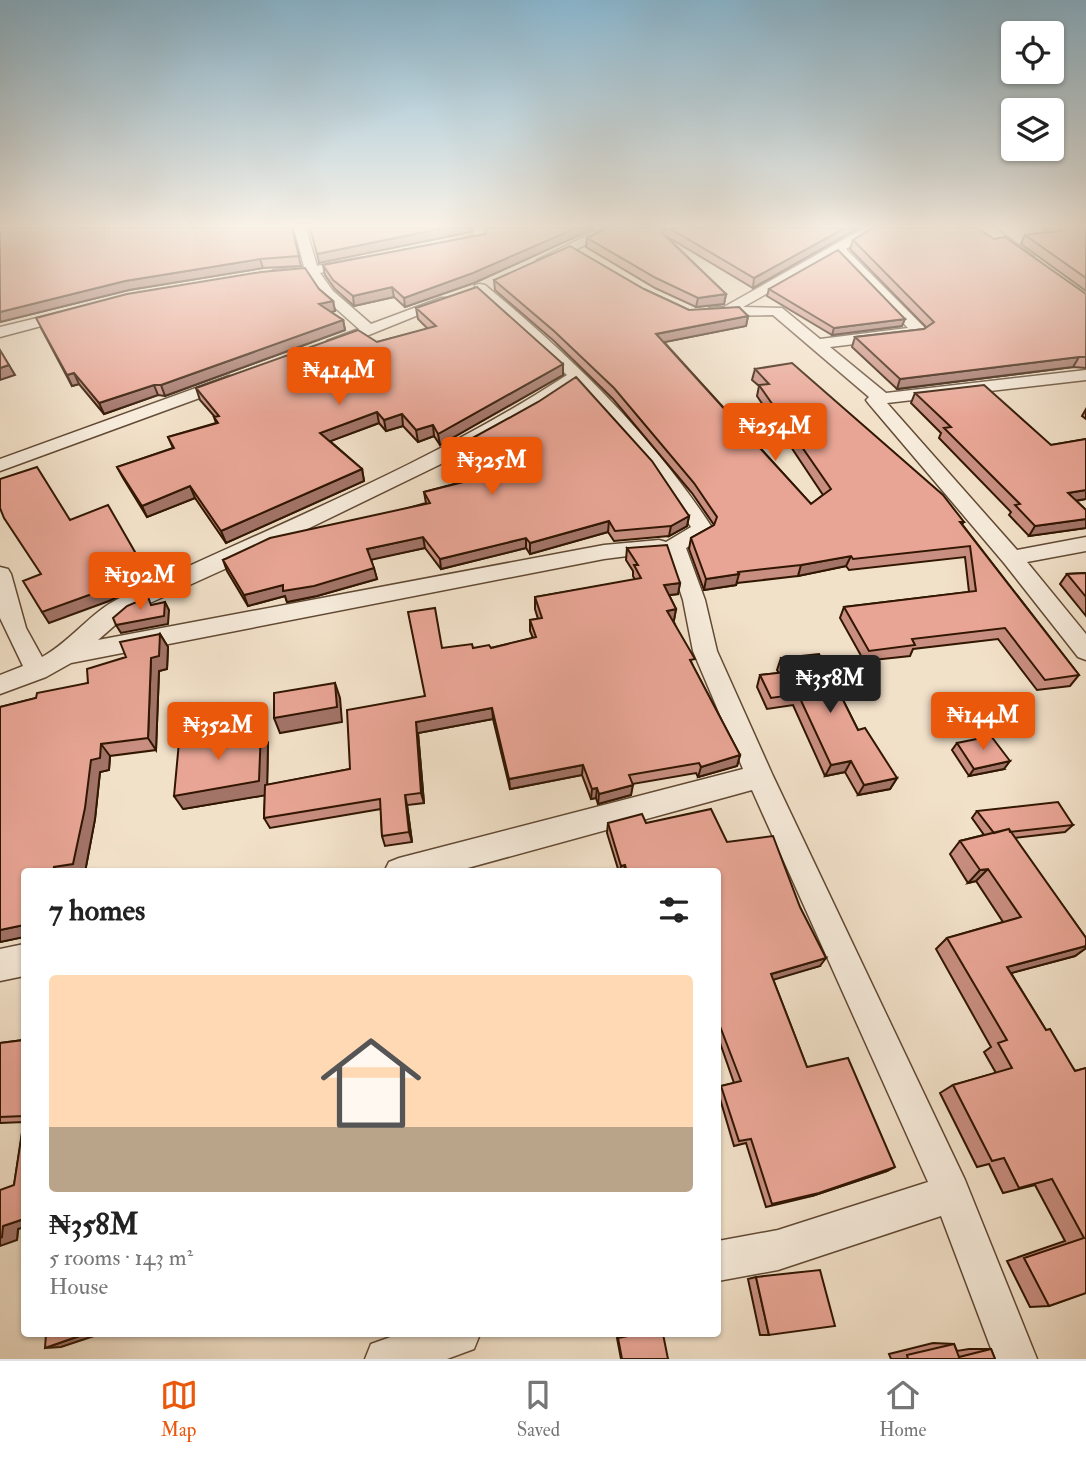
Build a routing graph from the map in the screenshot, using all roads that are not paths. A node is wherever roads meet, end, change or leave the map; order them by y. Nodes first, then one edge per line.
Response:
1 (326, 291) edge
2 (469, 291) edge
3 (492, 291) edge
4 (761, 291) edge
5 (881, 291) edge
6 (91, 308) edge
7 (727, 310) junction
8 (694, 315) edge
9 (369, 330) junction
10 (0, 332) edge
11 (817, 344) junction
12 (320, 349) edge
13 (1086, 375) edge
14 (244, 376) edge
15 (575, 377) junction
16 (882, 399) junction
17 (0, 465) edge
18 (1086, 544) edge
19 (675, 545) junction
20 (1012, 558) junction
21 (0, 574) edge
22 (1086, 651) edge
23 (65, 655) junction
24 (37, 670) junction
25 (0, 685) edge
26 (759, 776) junction
27 (415, 868) edge
28 (21, 961) edge
29 (0, 965) edge
30 (951, 1193) junction
31 (721, 1260) edge
32 (450, 1337) edge
33 (386, 1359) edge
34 (1016, 1359) edge

1 - 9 street
2 - 9 street
3 - 15 street
4 - 7 street
5 - 11 street
6 - 10 street
7 - 8 street
7 - 11 street
9 - 12 street
11 - 16 street
13 - 16 street
14 - 17 street
15 - 19 street
15 - 23 street
16 - 20 street
18 - 20 street
19 - 23 street
19 - 26 street
20 - 22 street
21 - 24 street
23 - 24 street
24 - 25 street
26 - 27 street
26 - 30 street
28 - 29 street
30 - 31 street
30 - 34 street
32 - 33 street

